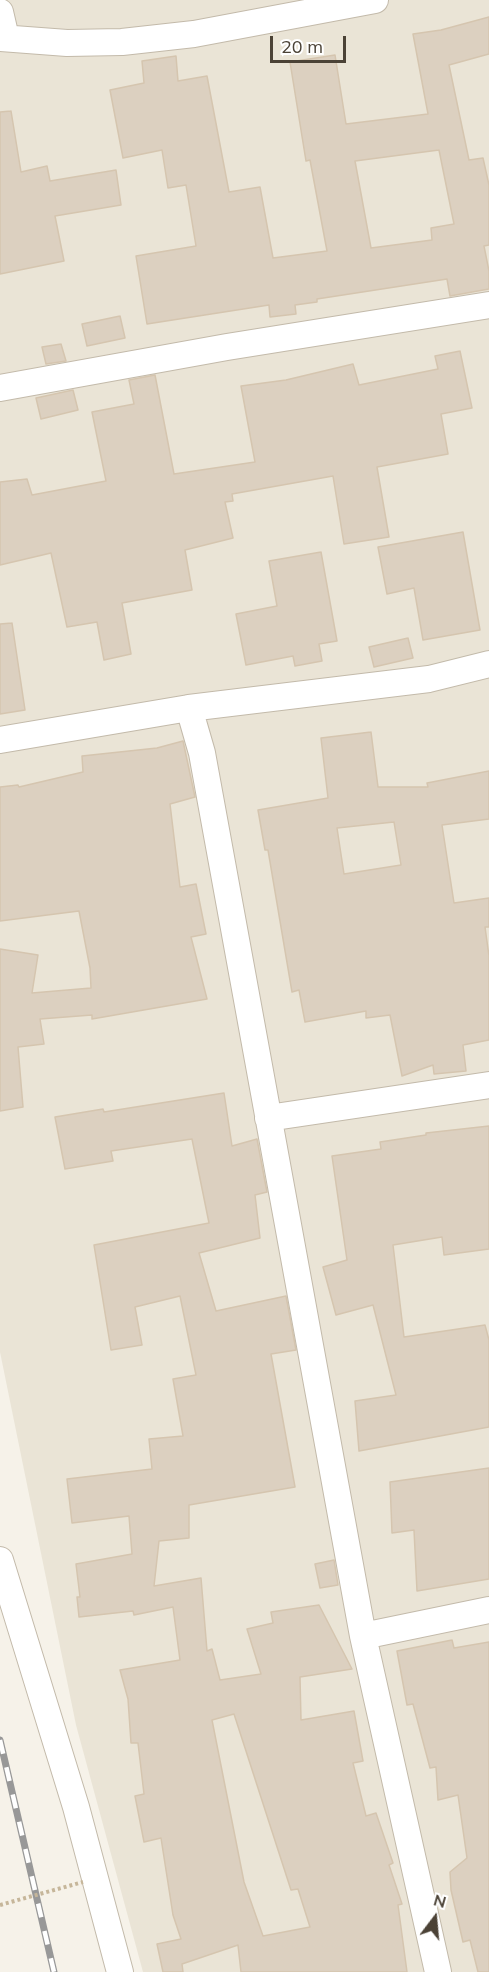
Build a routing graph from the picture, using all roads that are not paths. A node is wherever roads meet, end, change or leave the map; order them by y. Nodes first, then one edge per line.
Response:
1 (375, 0) edge
2 (0, 12) edge
3 (3, 38) edge
4 (489, 305) edge
5 (0, 388) edge
6 (489, 664) edge
7 (189, 708) junction
8 (0, 740) edge
9 (489, 1085) edge
10 (268, 1118) junction
11 (0, 1560) edge
12 (489, 1610) edge
13 (363, 1636) junction
14 (120, 1972) edge
15 (438, 1972) edge

1 - 3 street
2 - 3 street
4 - 5 street
6 - 7 street
7 - 8 street
7 - 10 street
9 - 10 street
10 - 13 street
11 - 14 street
12 - 13 street
13 - 15 street

